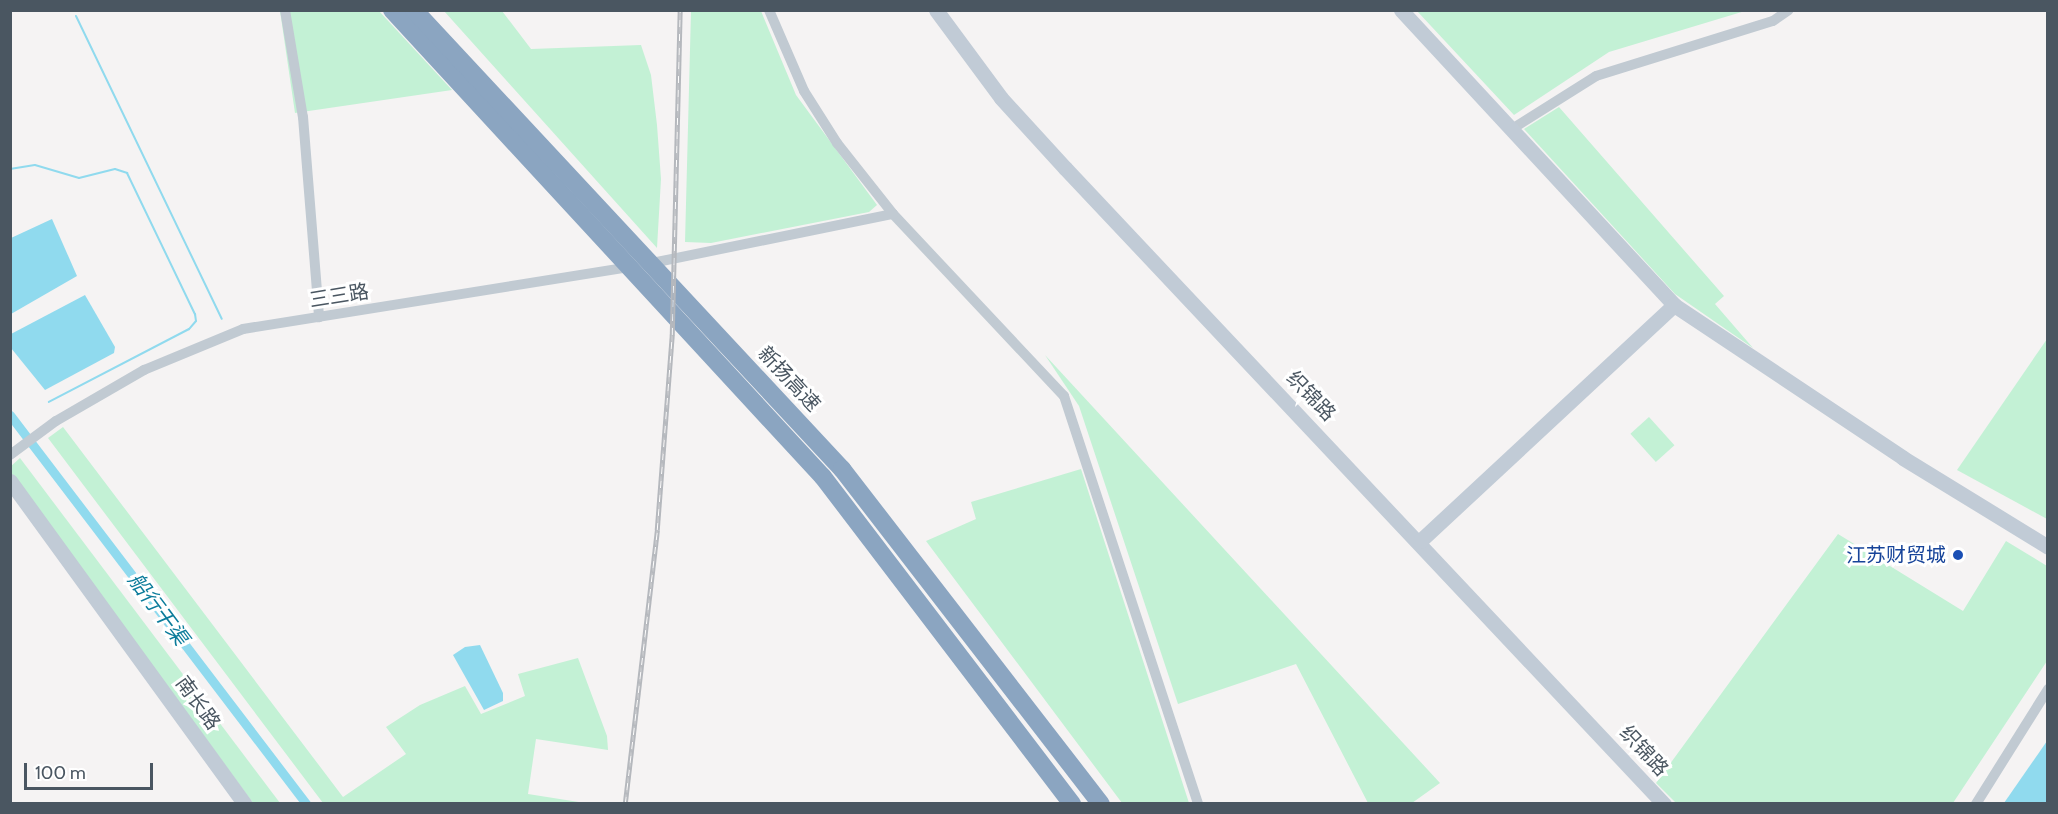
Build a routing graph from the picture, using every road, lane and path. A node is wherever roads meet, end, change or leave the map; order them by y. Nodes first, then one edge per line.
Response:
1 (285, 10) edge
2 (392, 10) edge
3 (414, 10) edge
4 (769, 10) edge
5 (936, 10) edge
6 (1401, 10) edge
7 (1790, 10) edge
8 (1512, 129) junction
9 (893, 214) junction
10 (1674, 305) junction
11 (319, 317) junction
12 (11, 455) edge
13 (10, 481) edge
14 (1420, 541) junction
15 (2048, 547) edge
16 (2048, 689) edge
17 (245, 804) edge
18 (1072, 804) edge
19 (1101, 804) edge
20 (1198, 804) edge
21 (1664, 804) edge
22 (1976, 804) edge

1 - 11 street
2 - 18 highway, 新扬高速
3 - 19 highway, 新扬高速
4 - 9 street
5 - 14 street, 织锦路
6 - 8 street
7 - 8 street
8 - 10 street
9 - 11 street, 三三路
9 - 20 street
10 - 14 street
10 - 15 street
11 - 12 street, 三三路
13 - 17 street, 南长路
14 - 21 street, 织锦路
16 - 22 street

